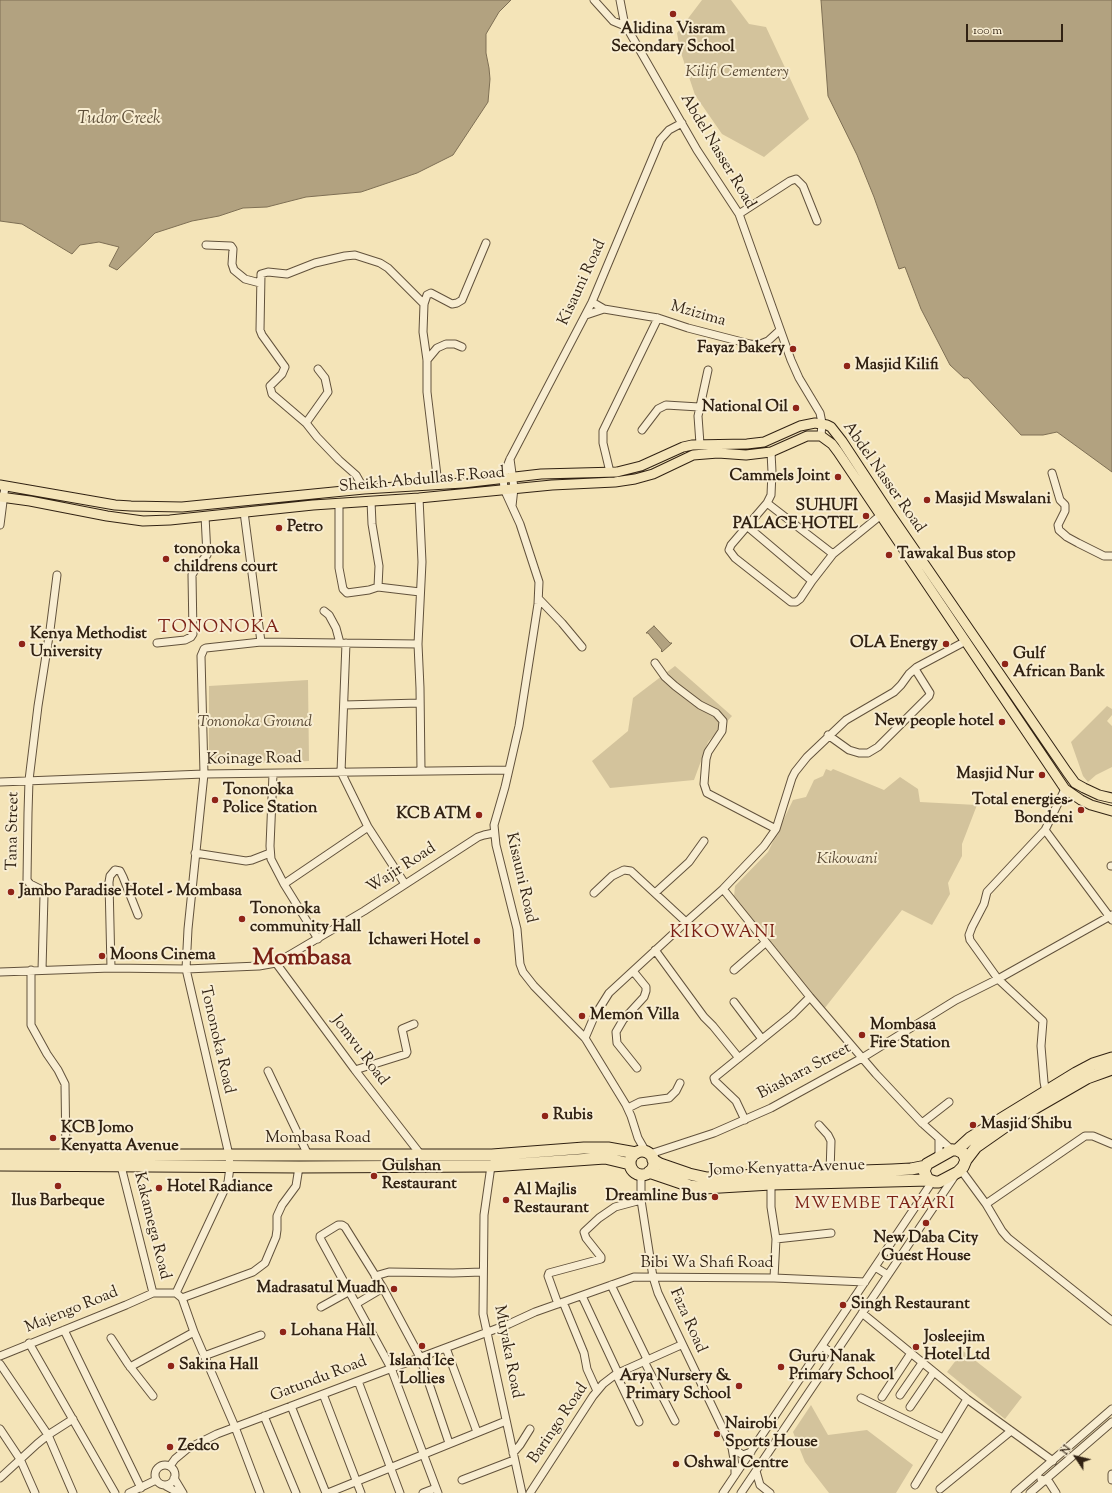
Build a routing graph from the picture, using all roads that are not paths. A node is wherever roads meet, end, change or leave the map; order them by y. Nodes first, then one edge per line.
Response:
1 (594, 0) edge
2 (620, 0) edge
3 (625, 26) junction
4 (682, 122) junction
5 (739, 214) junction
6 (817, 221) dead end
7 (486, 243) dead end
8 (206, 245) dead end
9 (260, 283) junction
10 (592, 302) junction
11 (424, 304) junction
12 (604, 309) junction
13 (586, 315) junction
14 (658, 318) junction
15 (780, 330) junction
16 (462, 347) dead end
17 (427, 360) junction
18 (318, 370) dead end
19 (708, 370) dead end
20 (699, 407) junction
21 (306, 423) junction
22 (822, 424) junction
23 (642, 430) dead end
24 (821, 436) junction
25 (700, 444) junction
26 (771, 452) junction
27 (510, 459) junction
28 (610, 472) junction
29 (1052, 472) dead end
30 (513, 476) junction
31 (503, 478) junction
32 (438, 484) junction
33 (3, 485) edge
34 (514, 488) junction
35 (364, 489) junction
36 (504, 489) junction
37 (2, 498) edge
38 (420, 498) junction
39 (371, 501) junction
40 (767, 503) junction
41 (338, 504) junction
42 (512, 507) junction
43 (244, 512) junction
44 (881, 515) junction
45 (205, 516) junction
46 (0, 525) edge
47 (748, 527) junction
48 (833, 554) junction
49 (1112, 556) edge
50 (57, 575) dead end
51 (812, 581) junction
52 (378, 587) junction
53 (420, 592) junction
54 (539, 599) junction
55 (950, 610) junction
56 (324, 612) dead end
57 (966, 641) junction
58 (260, 642) junction
59 (157, 643) dead end
60 (343, 643) junction
61 (418, 644) junction
62 (582, 647) dead end
63 (990, 660) junction
64 (656, 663) dead end
65 (982, 665) junction
66 (915, 669) junction
67 (420, 703) junction
68 (344, 705) junction
69 (828, 735) junction
70 (421, 770) junction
71 (508, 770) junction
72 (341, 772) junction
73 (204, 774) junction
74 (273, 774) junction
75 (29, 780) junction
76 (0, 782) edge
77 (1065, 788) junction
78 (1112, 798) edge
79 (1112, 811) edge
80 (368, 827) junction
81 (776, 829) junction
82 (1045, 830) junction
83 (494, 833) junction
84 (704, 841) dead end
85 (195, 853) junction
86 (270, 853) junction
87 (284, 884) junction
88 (405, 884) junction
89 (723, 890) junction
90 (594, 893) dead end
91 (655, 893) junction
92 (138, 915) dead end
93 (1111, 918) edge
94 (686, 922) junction
95 (318, 939) junction
96 (765, 943) junction
97 (655, 950) junction
98 (276, 963) junction
99 (111, 968) junction
100 (186, 969) junction
101 (31, 970) junction
102 (42, 970) junction
103 (734, 970) dead end
104 (633, 971) junction
105 (0, 972) edge
106 (998, 979) junction
107 (810, 997) junction
108 (734, 1002) dead end
109 (414, 1024) dead end
110 (585, 1038) junction
111 (762, 1039) junction
112 (739, 1058) junction
113 (862, 1058) junction
114 (1112, 1058) edge
115 (637, 1068) dead end
116 (1112, 1069) edge
117 (355, 1070) junction
118 (268, 1071) dead end
119 (680, 1083) dead end
120 (1046, 1092) junction
121 (950, 1102) dead end
122 (628, 1108) junction
123 (745, 1120) junction
124 (922, 1123) junction
125 (820, 1126) dead end
126 (939, 1139) junction
127 (1112, 1144) edge
128 (954, 1150) junction
129 (0, 1155) edge
130 (66, 1155) junction
131 (234, 1155) junction
132 (308, 1155) junction
133 (421, 1155) junction
134 (646, 1155) junction
135 (939, 1157) junction
136 (630, 1164) junction
137 (0, 1165) edge
138 (121, 1166) junction
139 (491, 1166) junction
140 (926, 1166) junction
141 (235, 1167) junction
142 (299, 1167) junction
143 (962, 1167) junction
144 (645, 1173) junction
145 (830, 1173) junction
146 (930, 1181) junction
147 (771, 1184) junction
148 (641, 1200) junction
149 (986, 1204) junction
150 (831, 1233) dead end
151 (776, 1239) junction
152 (875, 1267) junction
153 (482, 1272) junction
154 (888, 1275) junction
155 (375, 1276) junction
156 (653, 1277) junction
157 (774, 1278) junction
158 (865, 1282) junction
159 (611, 1285) junction
160 (383, 1288) junction
161 (350, 1291) junction
162 (153, 1292) junction
163 (176, 1293) junction
164 (582, 1296) junction
165 (182, 1298) junction
166 (560, 1303) junction
167 (356, 1304) junction
168 (321, 1307) dead end
169 (862, 1314) junction
170 (1112, 1321) edge
171 (64, 1330) junction
172 (194, 1332) junction
173 (486, 1332) junction
174 (261, 1335) dead end
175 (111, 1338) dead end
176 (29, 1343) junction
177 (681, 1345) junction
178 (822, 1346) junction
179 (446, 1348) junction
180 (911, 1353) junction
181 (834, 1355) junction
182 (0, 1356) edge
183 (204, 1356) junction
184 (420, 1357) junction
185 (646, 1360) junction
186 (922, 1362) junction
187 (0, 1364) edge
188 (130, 1367) junction
189 (391, 1368) junction
190 (934, 1372) junction
191 (617, 1373) junction
192 (358, 1380) junction
193 (597, 1391) junction
194 (323, 1394) junction
195 (900, 1395) dead end
196 (153, 1396) dead end
197 (882, 1396) dead end
198 (861, 1398) dead end
199 (967, 1399) junction
200 (291, 1406) junction
201 (910, 1407) dead end
202 (1112, 1409) edge
203 (264, 1416) junction
204 (73, 1419) junction
205 (506, 1421) junction
206 (675, 1421) dead end
207 (639, 1422) dead end
208 (1112, 1422) edge
209 (235, 1427) junction
210 (0, 1429) edge
211 (530, 1429) dead end
212 (765, 1430) junction
213 (1011, 1431) junction
214 (477, 1432) junction
215 (48, 1435) junction
216 (943, 1438) junction
217 (777, 1439) junction
218 (449, 1443) junction
219 (520, 1445) junction
220 (511, 1446) junction
221 (732, 1448) junction
222 (751, 1452) junction
223 (423, 1454) junction
224 (513, 1456) junction
225 (20, 1460) junction
226 (1053, 1460) junction
227 (170, 1466) junction
228 (390, 1467) junction
229 (756, 1471) junction
230 (1037, 1474) junction
231 (1112, 1474) edge
232 (734, 1476) junction
233 (0, 1478) edge
234 (174, 1478) junction
235 (156, 1480) junction
236 (462, 1480) dead end
237 (1112, 1480) edge
238 (357, 1481) junction
239 (1044, 1481) junction
240 (746, 1484) junction
241 (164, 1485) junction
242 (760, 1485) junction
243 (915, 1485) dead end
244 (1037, 1487) junction
245 (141, 1488) junction
246 (940, 1489) dead end
247 (437, 1490) edge
248 (1054, 1490) edge
249 (35, 1493) edge
250 (73, 1493) edge
251 (115, 1493) edge
252 (129, 1493) edge
253 (179, 1493) edge
254 (183, 1493) edge
255 (260, 1493) edge
256 (296, 1493) edge
257 (327, 1493) edge
258 (361, 1493) edge
259 (400, 1493) edge
260 (423, 1493) edge
261 (522, 1493) edge
262 (530, 1493) edge
263 (723, 1493) edge
264 (740, 1493) edge
265 (770, 1493) edge
266 (1015, 1493) edge
267 (1030, 1493) edge

1 - 3 street, Abdel Nasser Road
2 - 3 street
3 - 4 street, Abdel Nasser Road
4 - 5 street, Abdel Nasser Road
4 - 10 street, Kisauni Road
5 - 6 street
5 - 15 street, Abdel Nasser Road
7 - 11 street
8 - 9 street
9 - 11 street
9 - 21 street
10 - 12 street
10 - 13 street, Kisauni Road
11 - 17 street
12 - 13 street
12 - 14 street, Mzizima
13 - 27 street, Kisauni Road
14 - 15 street, Mzizima
14 - 28 street
15 - 22 street, Abdel Nasser Road
16 - 17 street
17 - 32 street
18 - 21 street
19 - 20 street
20 - 23 street
20 - 25 street
21 - 35 street
22 - 24 street
22 - 25 main road, Sheikh Abdullas F.Road
22 - 55 main road, Abdel Nasser Road
24 - 26 main road, Sheikh Abdullas F.Road
24 - 44 main road, Abdel Nasser Road
25 - 28 main road, Sheikh Abdullas F.Road
26 - 34 main road, Sheikh Abdullas F.Road
26 - 40 street
27 - 30 street
27 - 31 street, Kisauni Road
28 - 30 main road, Sheikh Abdullas F.Road
29 - 49 street
30 - 31 main road, Sheikh Abdullas F.Road
30 - 34 street
31 - 32 main road, Sheikh Abdullas F.Road
31 - 36 street, Kisauni Road
32 - 35 main road, Sheikh Abdullas F.Road
33 - 35 main road, Sheikh Abdullas F.Road
33 - 37 street
34 - 36 main road, Sheikh Abdullas F.Road
34 - 42 street
36 - 38 main road, Sheikh Abdullas F.Road
36 - 42 street, Kisauni Road
37 - 45 main road, Sheikh Abdullas F.Road
37 - 46 street
38 - 39 main road, Sheikh Abdullas F.Road
38 - 53 street
39 - 41 main road, Sheikh Abdullas F.Road
39 - 52 street
40 - 47 street
40 - 48 street
41 - 43 main road, Sheikh Abdullas F.Road
41 - 52 street
42 - 54 street, Kisauni Road
43 - 45 main road, Sheikh Abdullas F.Road
43 - 58 street
44 - 48 street
44 - 55 main road, Abdel Nasser Road
45 - 59 street
47 - 51 street
47 - 51 street
48 - 51 street
50 - 75 street, Tana Street
52 - 53 street
53 - 61 street
54 - 62 street
54 - 71 street, Kisauni Road
55 - 57 main road, Abdel Nasser Road
55 - 63 main road, Abdel Nasser Road
56 - 60 street
57 - 65 main road, Abdel Nasser Road
57 - 66 street
58 - 60 street
58 - 73 street, Tononoka Road
60 - 61 street
60 - 68 street
61 - 67 street
63 - 65 main road
63 - 78 main road, Abdel Nasser Road
64 - 81 street
65 - 77 main road, Abdel Nasser Road
66 - 69 street
66 - 69 street
67 - 68 street
67 - 70 street
68 - 72 street
69 - 81 street
70 - 71 street, Koinage Road
70 - 72 street, Koinage Road
71 - 83 street, Kisauni Road
72 - 74 street, Koinage Road
72 - 80 street
73 - 74 street, Koinage Road
73 - 75 street, Koinage Road
73 - 85 street, Tononoka Road
74 - 86 street
75 - 76 street, Koinage Road
75 - 102 street, Tana Street
77 - 79 main road, Abdel Nasser Road
77 - 82 street
80 - 87 street
80 - 88 street
81 - 89 street
82 - 93 street
82 - 106 street
83 - 88 street, Wajir Road
83 - 110 street, Kisauni Road
84 - 91 street
85 - 86 street
85 - 100 street, Tononoka Road
86 - 87 street
87 - 95 street
88 - 95 street, Wajir Road
89 - 94 street
89 - 96 street
90 - 91 street
91 - 94 street
92 - 99 street
93 - 106 street, Biashara Street
94 - 97 street
95 - 98 street, Wajir Road
96 - 103 street
96 - 107 street
97 - 104 street
97 - 112 street
98 - 100 street, Wajir Road
98 - 117 street, Jomvu Road
99 - 100 street, Wajir Road
99 - 102 street, Wajir Road
100 - 131 street, Tononoka Road
101 - 102 street, Wajir Road
101 - 105 street, Wajir Road
101 - 130 street
104 - 110 street
104 - 115 street
106 - 113 street, Biashara Street
106 - 120 street
107 - 111 street
107 - 113 street
108 - 111 street
109 - 117 street
110 - 122 street, Kisauni Road
111 - 112 street
112 - 123 street
113 - 123 street, Biashara Street
113 - 124 street
114 - 120 highway
116 - 143 highway, Jomo Kenyatta Avenue
117 - 133 street, Jomvu Road
118 - 132 street
119 - 122 street
120 - 128 highway
121 - 124 street
122 - 134 street, Kisauni Road
123 - 134 street, Biashara Street
124 - 126 street
125 - 145 street
126 - 128 street
126 - 135 street
127 - 149 street
128 - 135 highway
128 - 143 highway
129 - 130 highway, Mombasa Road
130 - 131 highway, Mombasa Road
131 - 132 highway, Mombasa Road
131 - 141 highway
132 - 133 highway, Mombasa Road
133 - 134 highway, Mombasa Road
134 - 136 highway
134 - 144 highway
134 - 145 highway, Mombasa Road
135 - 140 highway
136 - 139 highway, Mombasa Road
136 - 144 highway, Jomo Kenyatta Avenue
137 - 138 highway, Mombasa Road
138 - 141 highway, Mombasa Road
138 - 162 street, Kakamega Road
139 - 142 highway, Mombasa Road
139 - 153 street, Muyaka Road
140 - 145 highway, Mombasa Road
140 - 146 highway
141 - 142 highway, Mombasa Road
141 - 163 street
142 - 165 street
143 - 146 highway, Jomo Kenyatta Avenue
143 - 149 street
143 - 154 street
144 - 147 highway, Jomo Kenyatta Avenue
144 - 148 street, Faza Road
146 - 147 highway, Jomo Kenyatta Avenue
146 - 152 street
147 - 151 street
148 - 156 street, Faza Road
148 - 166 street
149 - 170 street
150 - 151 street
151 - 157 street
152 - 154 street
152 - 158 street
153 - 155 street
153 - 173 street, Muyaka Road
154 - 169 street
155 - 160 street
155 - 161 street
156 - 157 street, Bibi Wa Shafi Road
156 - 159 street, Bibi Wa Shafi Road
156 - 177 street, Faza Road
157 - 158 street, Bibi Wa Shafi Road
158 - 178 street
159 - 164 street, Bibi Wa Shafi Road
159 - 185 street
160 - 167 street
160 - 184 street
161 - 167 street
161 - 168 street
162 - 163 street
162 - 171 street, Majengo Road
163 - 165 street
164 - 166 street, Bibi Wa Shafi Road
164 - 191 street
165 - 172 street
166 - 173 street, Bibi Wa Shafi Road
166 - 193 street
167 - 189 street
169 - 180 street
169 - 181 street
171 - 176 street, Majengo Road
171 - 245 street
172 - 183 street
172 - 188 street
173 - 179 street, Gatundu Road
173 - 205 street, Muyaka Road
174 - 183 street
175 - 188 street
176 - 182 street, Majengo Road
176 - 204 street
177 - 185 street, Baringo Road
177 - 221 street, Faza Road
178 - 181 street
178 - 212 street
179 - 184 street, Gatundu Road
179 - 214 street
180 - 186 street
180 - 197 street
181 - 217 street
183 - 209 street
184 - 189 street, Gatundu Road
184 - 218 street
185 - 191 street, Baringo Road
185 - 206 street
186 - 190 street
186 - 195 street
187 - 215 street
188 - 196 street
189 - 192 street, Gatundu Road
189 - 223 street
190 - 199 street
190 - 201 street
191 - 193 street, Baringo Road
191 - 207 street
192 - 194 street, Gatundu Road
192 - 228 street
193 - 262 street, Baringo Road
194 - 200 street, Gatundu Road
194 - 238 street
198 - 216 street
199 - 213 street
199 - 216 street
200 - 203 street, Gatundu Road
200 - 257 street
202 - 226 street
203 - 209 street, Gatundu Road
203 - 256 street
204 - 215 street
204 - 251 street
205 - 214 street
205 - 220 street, Muyaka Road
208 - 239 street
209 - 227 street, Gatundu Road
209 - 255 street
210 - 225 street
211 - 219 street
212 - 217 street
212 - 222 street
213 - 226 street
213 - 246 street
214 - 218 street
215 - 225 street
215 - 250 street
216 - 243 street
217 - 229 street
218 - 223 street
219 - 220 street
219 - 224 street
220 - 224 street, Muyaka Road
221 - 222 street
221 - 232 street, Faza Road
222 - 232 street
223 - 228 street
223 - 247 street
224 - 236 street
224 - 261 street, Muyaka Road
225 - 233 street
225 - 249 street
226 - 230 street
227 - 234 street
227 - 235 street
228 - 238 street
228 - 259 street
229 - 240 street
229 - 242 street
230 - 239 street
230 - 266 street
231 - 237 street
232 - 263 street
234 - 241 street
234 - 254 street
235 - 241 street
235 - 245 street
238 - 257 street
238 - 258 street
239 - 244 street
239 - 248 street
240 - 242 street
240 - 264 street
241 - 253 street
242 - 265 street
244 - 248 street
244 - 267 street
245 - 252 street
247 - 260 street

